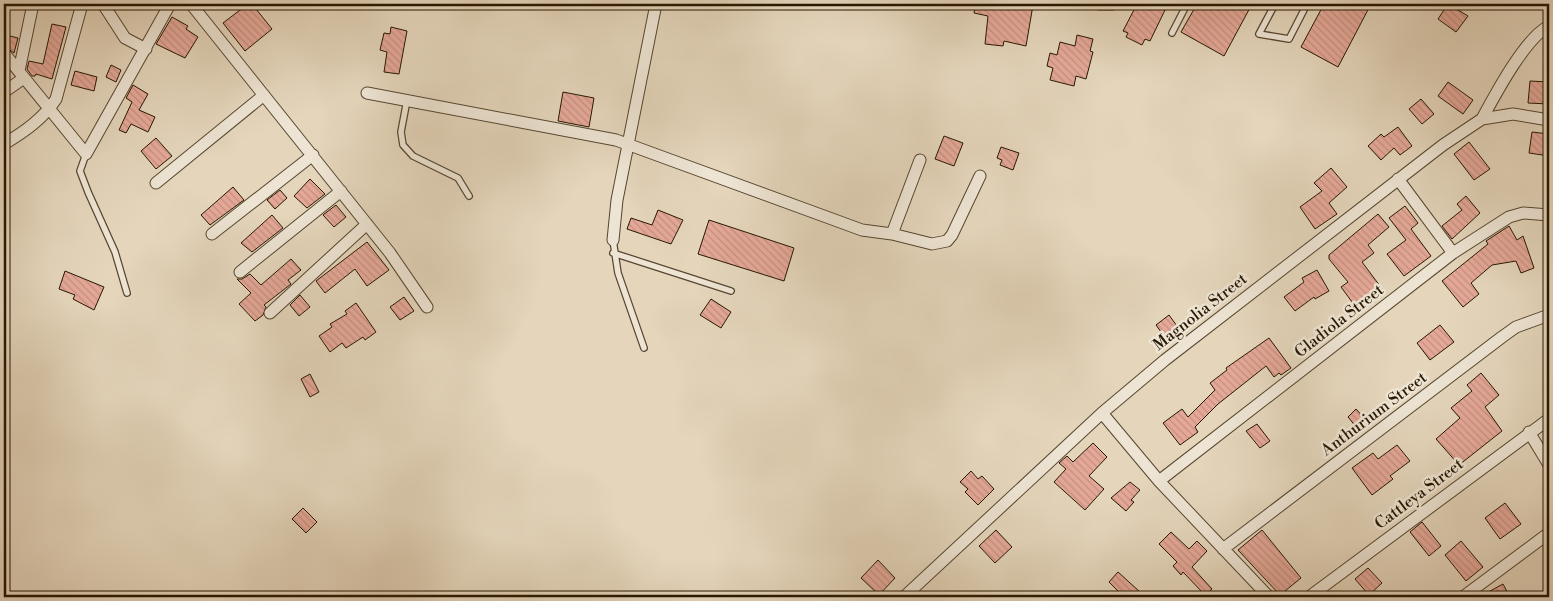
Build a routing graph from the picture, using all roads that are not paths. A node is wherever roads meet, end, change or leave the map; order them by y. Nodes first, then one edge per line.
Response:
1 (33, 4) edge
2 (82, 4) edge
3 (103, 4) edge
4 (170, 4) edge
5 (191, 4) edge
6 (656, 4) edge
7 (1099, 4) edge
8 (1113, 4) edge
9 (1187, 4) edge
10 (1275, 4) edge
11 (1307, 4) edge
12 (1549, 26) edge
13 (1172, 33) dead end
14 (146, 50) junction
15 (4, 53) edge
16 (22, 75) junction
17 (4, 92) edge
18 (367, 92) dead end
19 (264, 95) junction
20 (407, 100) junction
21 (50, 109) junction
22 (1482, 119) junction
23 (1549, 120) edge
24 (4, 144) edge
25 (628, 144) junction
26 (86, 154) junction
27 (313, 155) junction
28 (920, 160) dead end
29 (980, 176) dead end
30 (1398, 179) junction
31 (156, 182) dead end
32 (341, 191) junction
33 (470, 196) dead end
34 (1549, 215) edge
35 (367, 224) junction
36 (212, 234) dead end
37 (892, 234) junction
38 (612, 240) joint
39 (613, 253) junction
40 (1453, 253) junction
41 (240, 272) dead end
42 (731, 291) dead end
43 (127, 293) dead end
44 (427, 307) dead end
45 (270, 313) dead end
46 (1549, 315) edge
47 (644, 348) dead end
48 (1102, 413) junction
49 (1549, 419) edge
50 (1528, 432) junction
51 (1549, 465) edge
52 (1159, 481) junction
53 (1549, 533) edge
54 (1223, 548) junction
55 (904, 597) edge
56 (1269, 597) edge
57 (1308, 597) edge
58 (1463, 597) edge

1 - 16 street
2 - 21 street
3 - 14 street
4 - 14 street
5 - 19 street
6 - 25 street
7 - 8 street
9 - 13 lane
10 - 11 lane
12 - 22 street
14 - 26 street
15 - 16 street
16 - 17 street
16 - 21 street
18 - 20 street
19 - 27 street
19 - 31 street
20 - 25 street
20 - 33 lane
21 - 24 street
21 - 26 street
22 - 23 street, Magnolia Street
22 - 30 street, Magnolia Street
25 - 37 street
25 - 38 street
26 - 43 lane
27 - 32 street
27 - 36 street
28 - 37 street
29 - 37 street
30 - 40 street
30 - 48 street, Magnolia Street
32 - 35 street
32 - 41 street
34 - 40 street, Gladiola Street
35 - 44 street
35 - 45 street
38 - 39 lane
39 - 42 lane
39 - 47 lane
40 - 52 street, Gladiola Street
46 - 54 street, Anthurium Street
48 - 52 street
48 - 55 street, Magnolia Street
49 - 50 street, Cattleya Street
50 - 51 street
50 - 57 street, Cattleya Street
52 - 54 street
53 - 58 street
54 - 56 street

